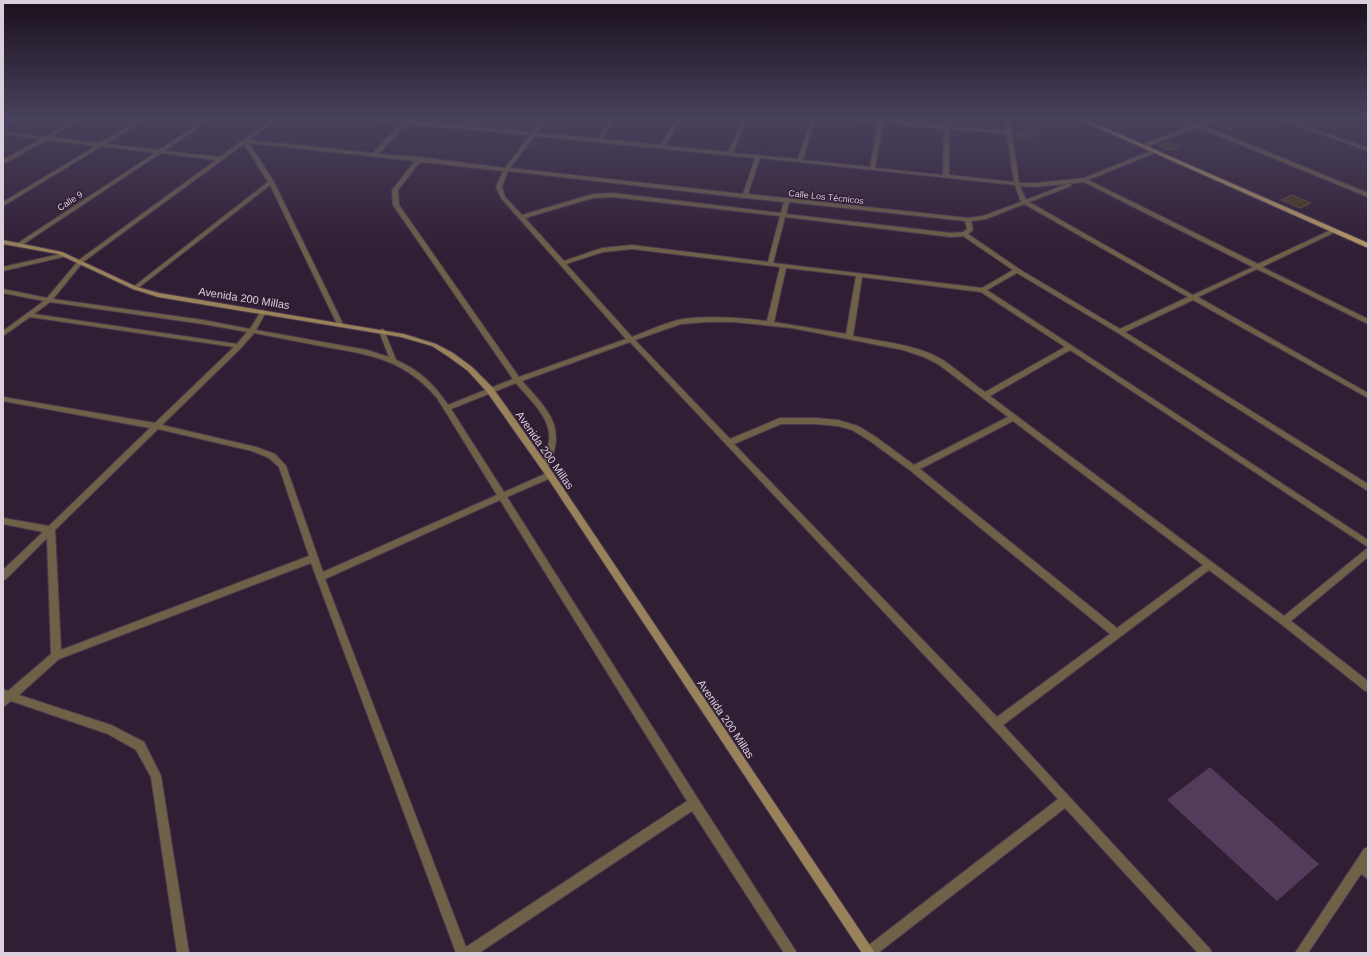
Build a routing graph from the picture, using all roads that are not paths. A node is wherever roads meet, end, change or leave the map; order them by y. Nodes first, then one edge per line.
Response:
1 (69, 164) edge
2 (141, 164) edge
3 (215, 164) edge
4 (259, 164) edge
5 (416, 164) edge
6 (455, 164) edge
7 (511, 164) edge
8 (756, 164) edge
9 (821, 164) edge
10 (873, 164) edge
11 (947, 164) edge
12 (1014, 164) edge
13 (1124, 164) edge
14 (1183, 164) edge
15 (1292, 164) edge
16 (506, 170) junction
17 (872, 170) junction
18 (946, 177) junction
19 (1084, 180) junction
20 (271, 182) junction
21 (1017, 184) junction
22 (1368, 195) edge
23 (745, 196) junction
24 (787, 201) junction
25 (1024, 202) junction
26 (3, 204) edge
27 (784, 215) junction
28 (521, 217) junction
29 (968, 220) junction
30 (1332, 231) junction
31 (964, 234) junction
32 (3, 242) edge
33 (20, 244) junction
34 (1368, 246) edge
35 (65, 255) junction
36 (81, 261) junction
37 (564, 263) junction
38 (770, 264) junction
39 (783, 266) junction
40 (1258, 266) junction
41 (3, 269) edge
42 (1017, 270) junction
43 (859, 275) junction
44 (135, 288) junction
45 (983, 290) junction
46 (3, 291) edge
47 (1195, 298) junction
48 (49, 300) junction
49 (263, 312) junction
50 (28, 315) junction
51 (1368, 322) edge
52 (340, 324) junction
53 (770, 324) junction
54 (252, 331) junction
55 (382, 331) junction
56 (1120, 332) junction
57 (3, 334) edge
58 (849, 338) junction
59 (631, 340) junction
60 (239, 346) junction
61 (1069, 348) junction
62 (393, 359) junction
63 (518, 381) junction
64 (490, 390) junction
65 (984, 396) junction
66 (1368, 396) edge
67 (3, 399) edge
68 (448, 408) junction
69 (1012, 418) junction
70 (155, 426) junction
71 (728, 443) junction
72 (544, 467) junction
73 (914, 468) junction
74 (550, 475) junction
75 (1368, 488) edge
76 (504, 496) junction
77 (3, 520) edge
78 (51, 530) junction
79 (1368, 544) edge
80 (1368, 552) edge
81 (314, 558) junction
82 (1209, 565) junction
83 (3, 576) edge
84 (320, 577) junction
85 (1284, 621) junction
86 (1117, 634) junction
87 (56, 656) junction
88 (1368, 688) edge
89 (5, 697) edge
90 (996, 724) junction
91 (1066, 800) junction
92 (694, 803) junction
93 (1368, 853) edge
94 (1364, 869) edge
95 (183, 953) edge
96 (462, 953) edge
97 (468, 953) edge
98 (791, 953) edge
99 (869, 953) edge
100 (1206, 953) edge
101 (1301, 953) edge

1 - 26 street
2 - 33 street, Calle 9
3 - 36 street
4 - 20 street
5 - 63 street
6 - 16 street, Calle Los Técnicos
7 - 16 street
8 - 23 street
9 - 17 street
10 - 17 street
11 - 18 street
12 - 21 street
13 - 19 street, Calle Los Técnicos
14 - 30 main road
15 - 22 street
16 - 23 street, Calle Los Técnicos
16 - 28 street
17 - 18 street
18 - 21 street
19 - 21 street
19 - 25 street, Calle Los Técnicos
19 - 40 street
20 - 44 street
20 - 52 street
21 - 25 street
23 - 24 street, Calle Los Técnicos
24 - 27 street
24 - 29 street, Calle Los Técnicos
25 - 29 street, Calle Los Técnicos
25 - 47 street
27 - 28 street
27 - 31 street
27 - 38 street
28 - 37 street
29 - 31 street
30 - 34 main road
30 - 40 street
31 - 42 street
32 - 33 main road, Avenida 200 Millas
33 - 35 main road, Avenida 200 Millas
35 - 36 main road, Avenida 200 Millas
35 - 41 street
36 - 44 main road, Avenida 200 Millas
36 - 48 street
37 - 38 street
37 - 59 street
38 - 39 street
39 - 43 street
39 - 53 street
40 - 47 street
40 - 51 street
42 - 45 street
42 - 56 street
43 - 45 street
43 - 58 street
44 - 49 main road, Avenida 200 Millas
45 - 61 street
46 - 48 street
47 - 56 street
47 - 66 street
48 - 50 street
48 - 54 street
49 - 52 main road, Avenida 200 Millas
49 - 54 street
50 - 57 street
50 - 60 street
52 - 55 main road, Avenida 200 Millas
53 - 58 street
53 - 59 street
54 - 60 street
54 - 62 street
55 - 62 street
55 - 64 main road, Avenida 200 Millas
56 - 75 street
58 - 65 street
59 - 63 street
59 - 71 street
60 - 70 street
61 - 65 street
61 - 79 street
62 - 68 street
63 - 64 street
63 - 72 street
64 - 68 street
64 - 72 main road, Avenida 200 Millas
65 - 69 street
67 - 70 street
68 - 76 street
69 - 73 street
69 - 82 street
70 - 78 street
70 - 81 street
71 - 73 street
71 - 90 street
72 - 74 main road, Avenida 200 Millas
73 - 86 street
74 - 76 street
74 - 99 main road, Avenida 200 Millas
76 - 84 street
76 - 92 street
77 - 78 street
78 - 83 street
78 - 87 street
80 - 85 street
81 - 84 street
81 - 87 street
82 - 85 street
82 - 86 street
84 - 96 street
85 - 88 street
86 - 90 street
87 - 89 street
89 - 95 street
90 - 91 street
91 - 99 street
91 - 100 street
92 - 97 street
92 - 98 street
93 - 94 street
94 - 101 street

